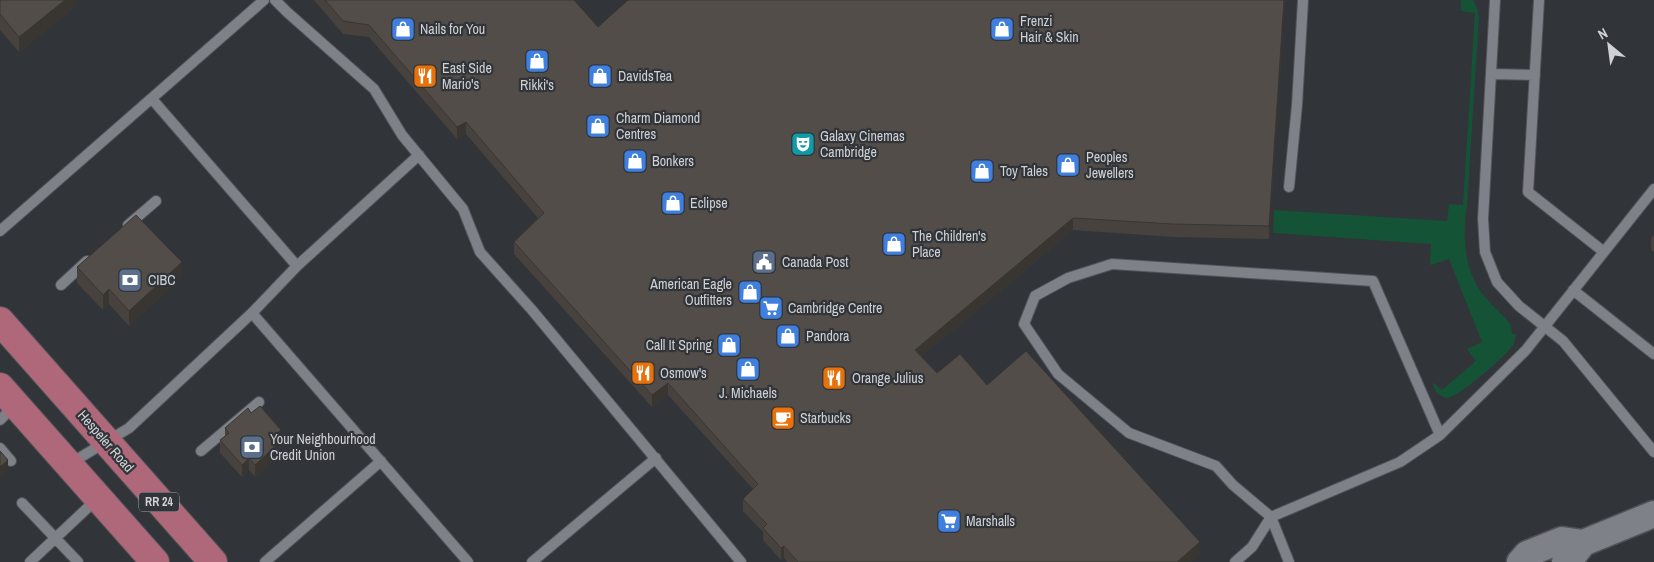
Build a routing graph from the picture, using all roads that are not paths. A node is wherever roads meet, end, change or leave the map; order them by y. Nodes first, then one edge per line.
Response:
1 (264, 0) edge
2 (275, 0) edge
3 (1303, 0) edge
4 (1495, 0) edge
5 (1539, 0) edge
6 (1491, 74) junction
7 (1535, 75) junction
8 (152, 99) junction
9 (419, 155) junction
10 (1289, 187) dead end
11 (1654, 188) edge
12 (156, 201) dead end
13 (0, 231) edge
14 (119, 233) edge
15 (98, 252) edge
16 (1604, 252) junction
17 (297, 266) junction
18 (61, 284) dead end
19 (1573, 290) junction
20 (252, 314) junction
21 (0, 321) edge
22 (1544, 326) junction
23 (1654, 354) edge
24 (259, 402) dead end
25 (5, 404) edge
26 (1440, 435) junction
27 (106, 442) junction
28 (0, 448) edge
29 (202, 451) dead end
30 (1654, 452) edge
31 (656, 458) junction
32 (11, 461) dead end
33 (380, 461) junction
34 (68, 464) junction
35 (98, 497) junction
36 (22, 502) dead end
37 (1654, 514) edge
38 (1271, 517) junction
39 (55, 538) junction
40 (1583, 552) edge
41 (30, 562) edge
42 (78, 562) edge
43 (155, 562) edge
44 (212, 562) edge
45 (265, 562) edge
46 (468, 562) edge
47 (532, 562) edge
48 (741, 562) edge
49 (1235, 562) edge
50 (1289, 562) edge
51 (1520, 562) edge
52 (1565, 562) edge

1 - 8 lane
2 - 9 lane
3 - 10 lane
4 - 6 lane
5 - 7 lane
6 - 7 lane
6 - 22 lane
7 - 16 lane
8 - 13 lane
8 - 17 lane
9 - 17 lane
9 - 31 lane
11 - 16 lane
12 - 14 lane
15 - 18 lane
16 - 19 lane
17 - 20 lane
19 - 22 lane
19 - 23 lane
20 - 27 lane
20 - 33 lane
21 - 27 main road, Hespeler Road / RR 24
22 - 26 lane
22 - 30 lane
24 - 29 lane
25 - 34 main road
26 - 38 lane
26 - 38 lane
27 - 34 lane
27 - 44 main road, Hespeler Road / RR 24
28 - 32 lane
31 - 47 lane
31 - 48 lane
33 - 45 lane
33 - 46 lane
34 - 35 main road
35 - 39 lane
35 - 43 main road
36 - 39 lane
37 - 40 street
38 - 49 lane
38 - 50 lane
39 - 41 lane
39 - 42 lane
40 - 51 street
40 - 52 street

